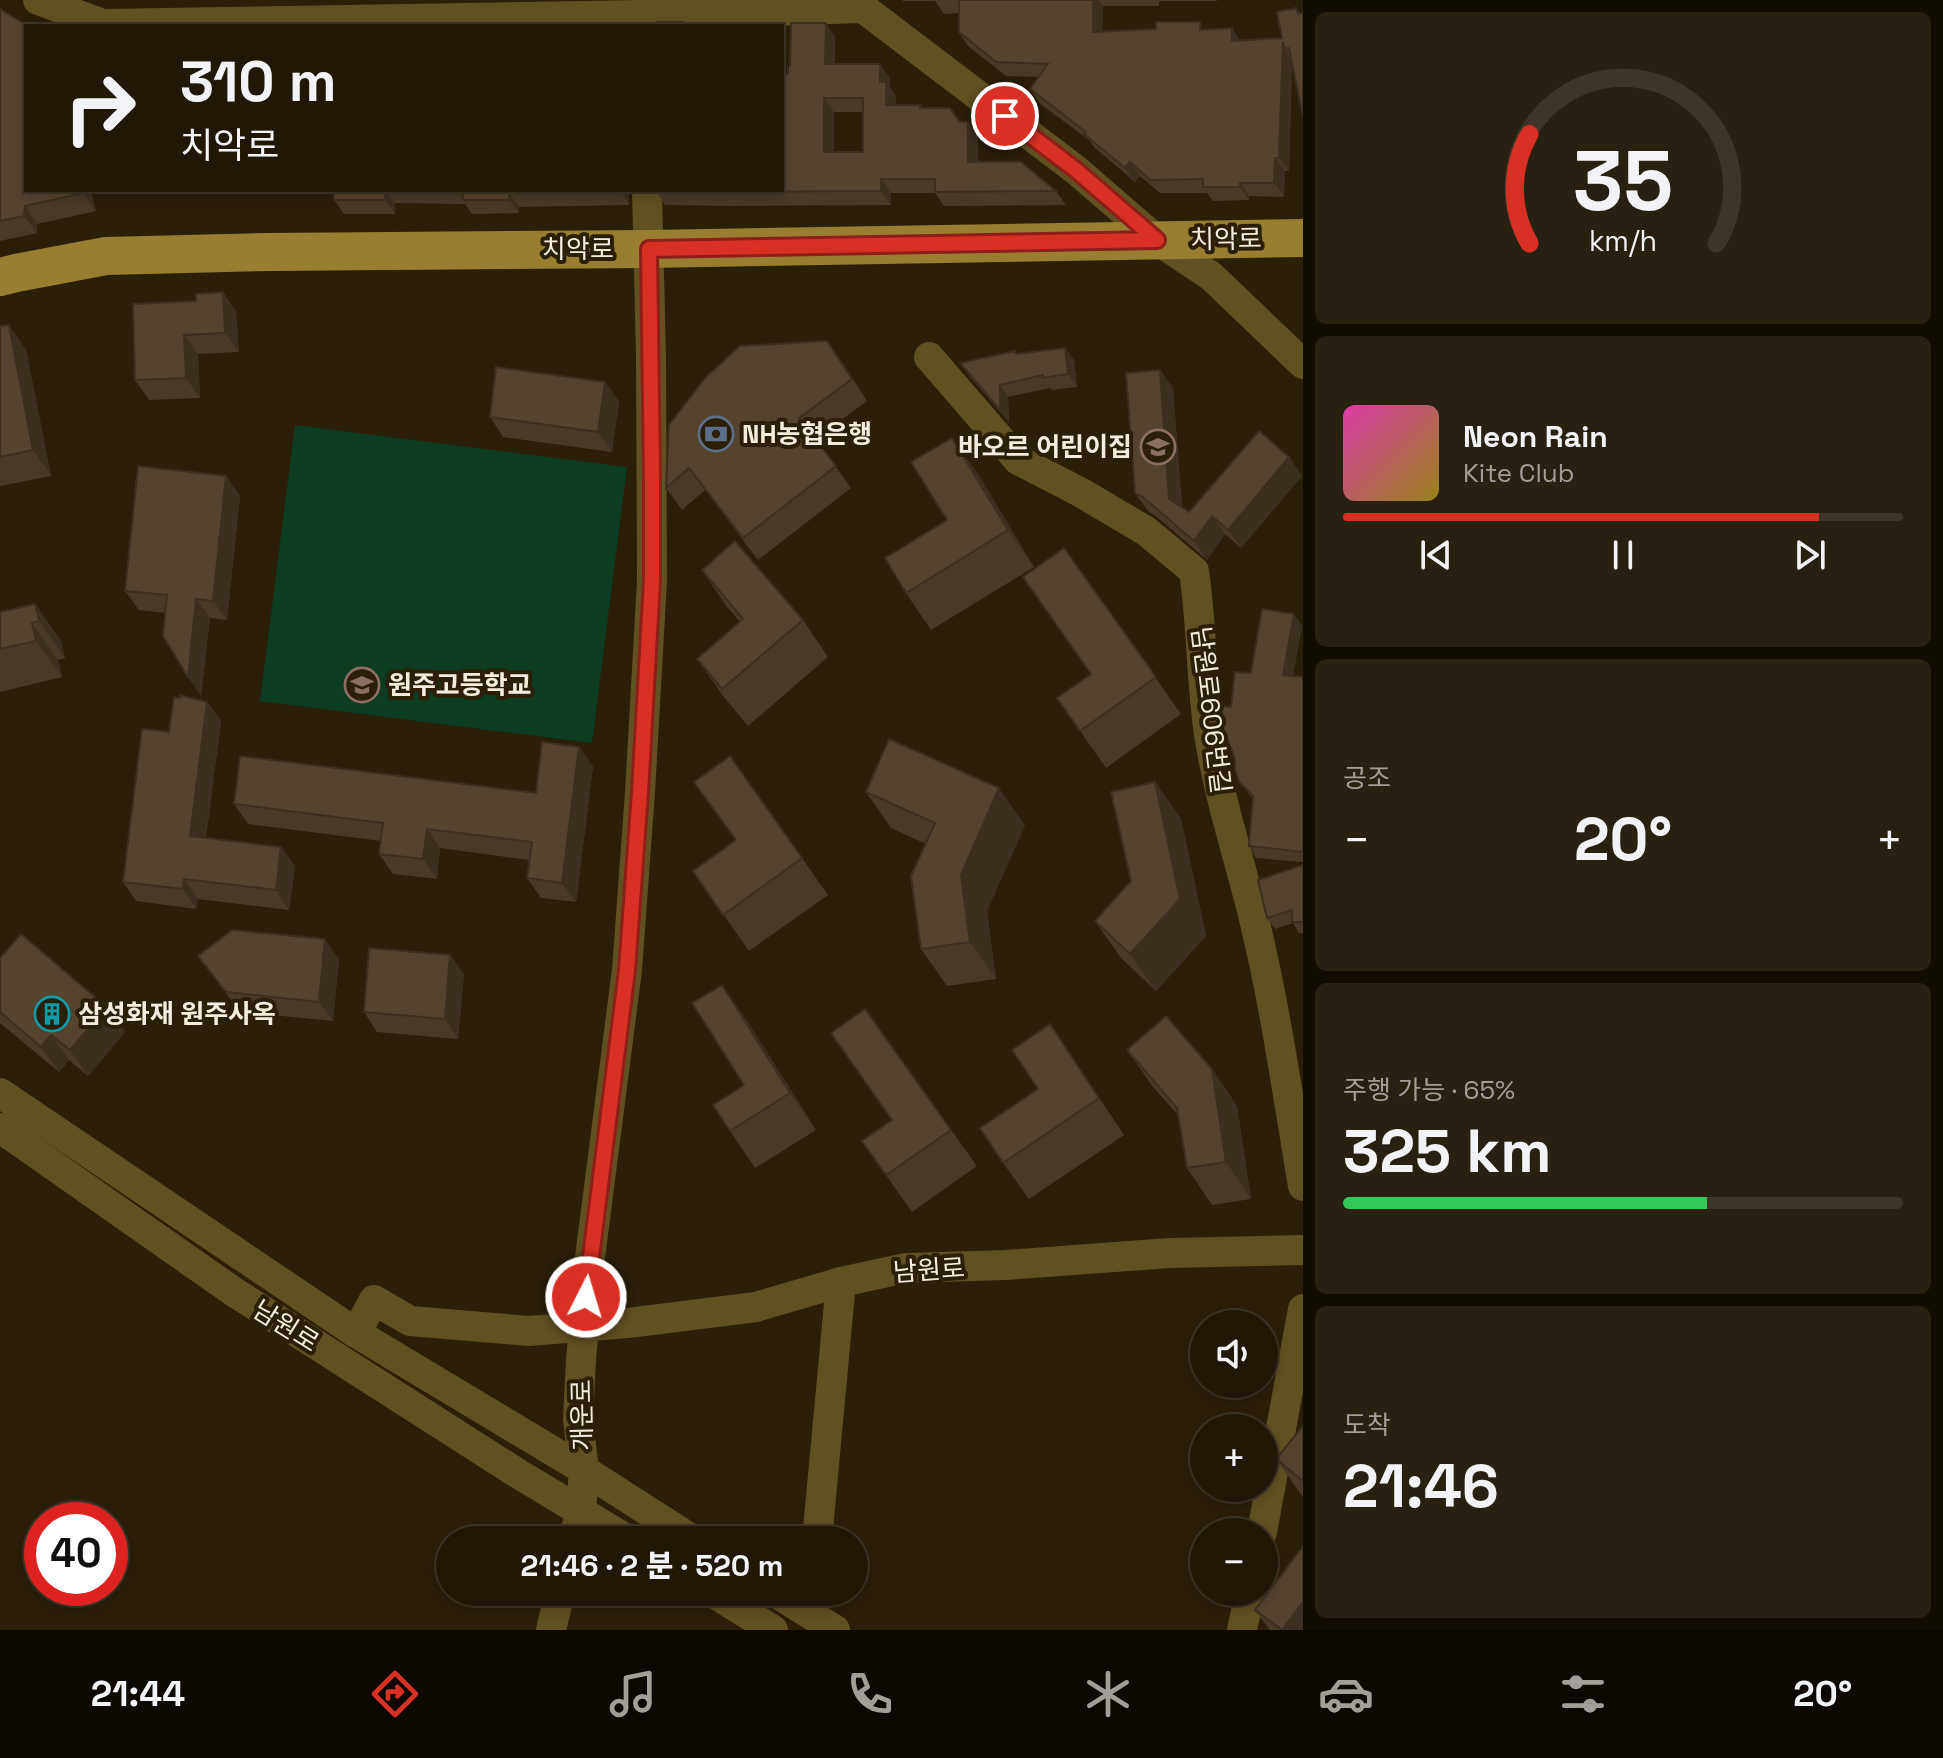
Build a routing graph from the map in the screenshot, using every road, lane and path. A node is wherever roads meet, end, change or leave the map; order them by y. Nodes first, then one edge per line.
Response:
1 (38, 0) edge
2 (640, 14) edge
3 (647, 192) edge
4 (1303, 238) edge
5 (1157, 240) junction
6 (649, 249) junction
7 (0, 277) edge
8 (929, 357) dead end
9 (1303, 364) edge
10 (0, 1093) edge
11 (0, 1128) edge
12 (1303, 1186) edge
13 (1303, 1250) edge
14 (841, 1282) junction
15 (1303, 1309) edge
16 (356, 1333) junction
17 (584, 1470) junction
18 (581, 1511) junction
19 (1265, 1518) edge
20 (577, 1526) edge
21 (605, 1526) edge
22 (671, 1526) edge
23 (818, 1526) edge
24 (557, 1606) edge
25 (734, 1606) edge
26 (1247, 1606) edge
27 (551, 1630) edge
28 (773, 1630) edge
29 (1242, 1630) edge

1 - 2 street
2 - 5 street
3 - 6 street
4 - 5 main road, 치악로
5 - 6 main road, 치악로
5 - 9 street
6 - 7 main road, 치악로
6 - 17 street, 개운로, bridge
8 - 12 street, 남원로606번길
10 - 16 street, 남원로
11 - 18 street, 남원로
13 - 14 street, 남원로
14 - 16 street, 남원로
14 - 23 street
15 - 19 street
16 - 17 street, 남원로
17 - 18 street
17 - 22 street, 남원로
18 - 20 street
18 - 21 street, 남원로
24 - 27 street
25 - 28 street
26 - 29 street

